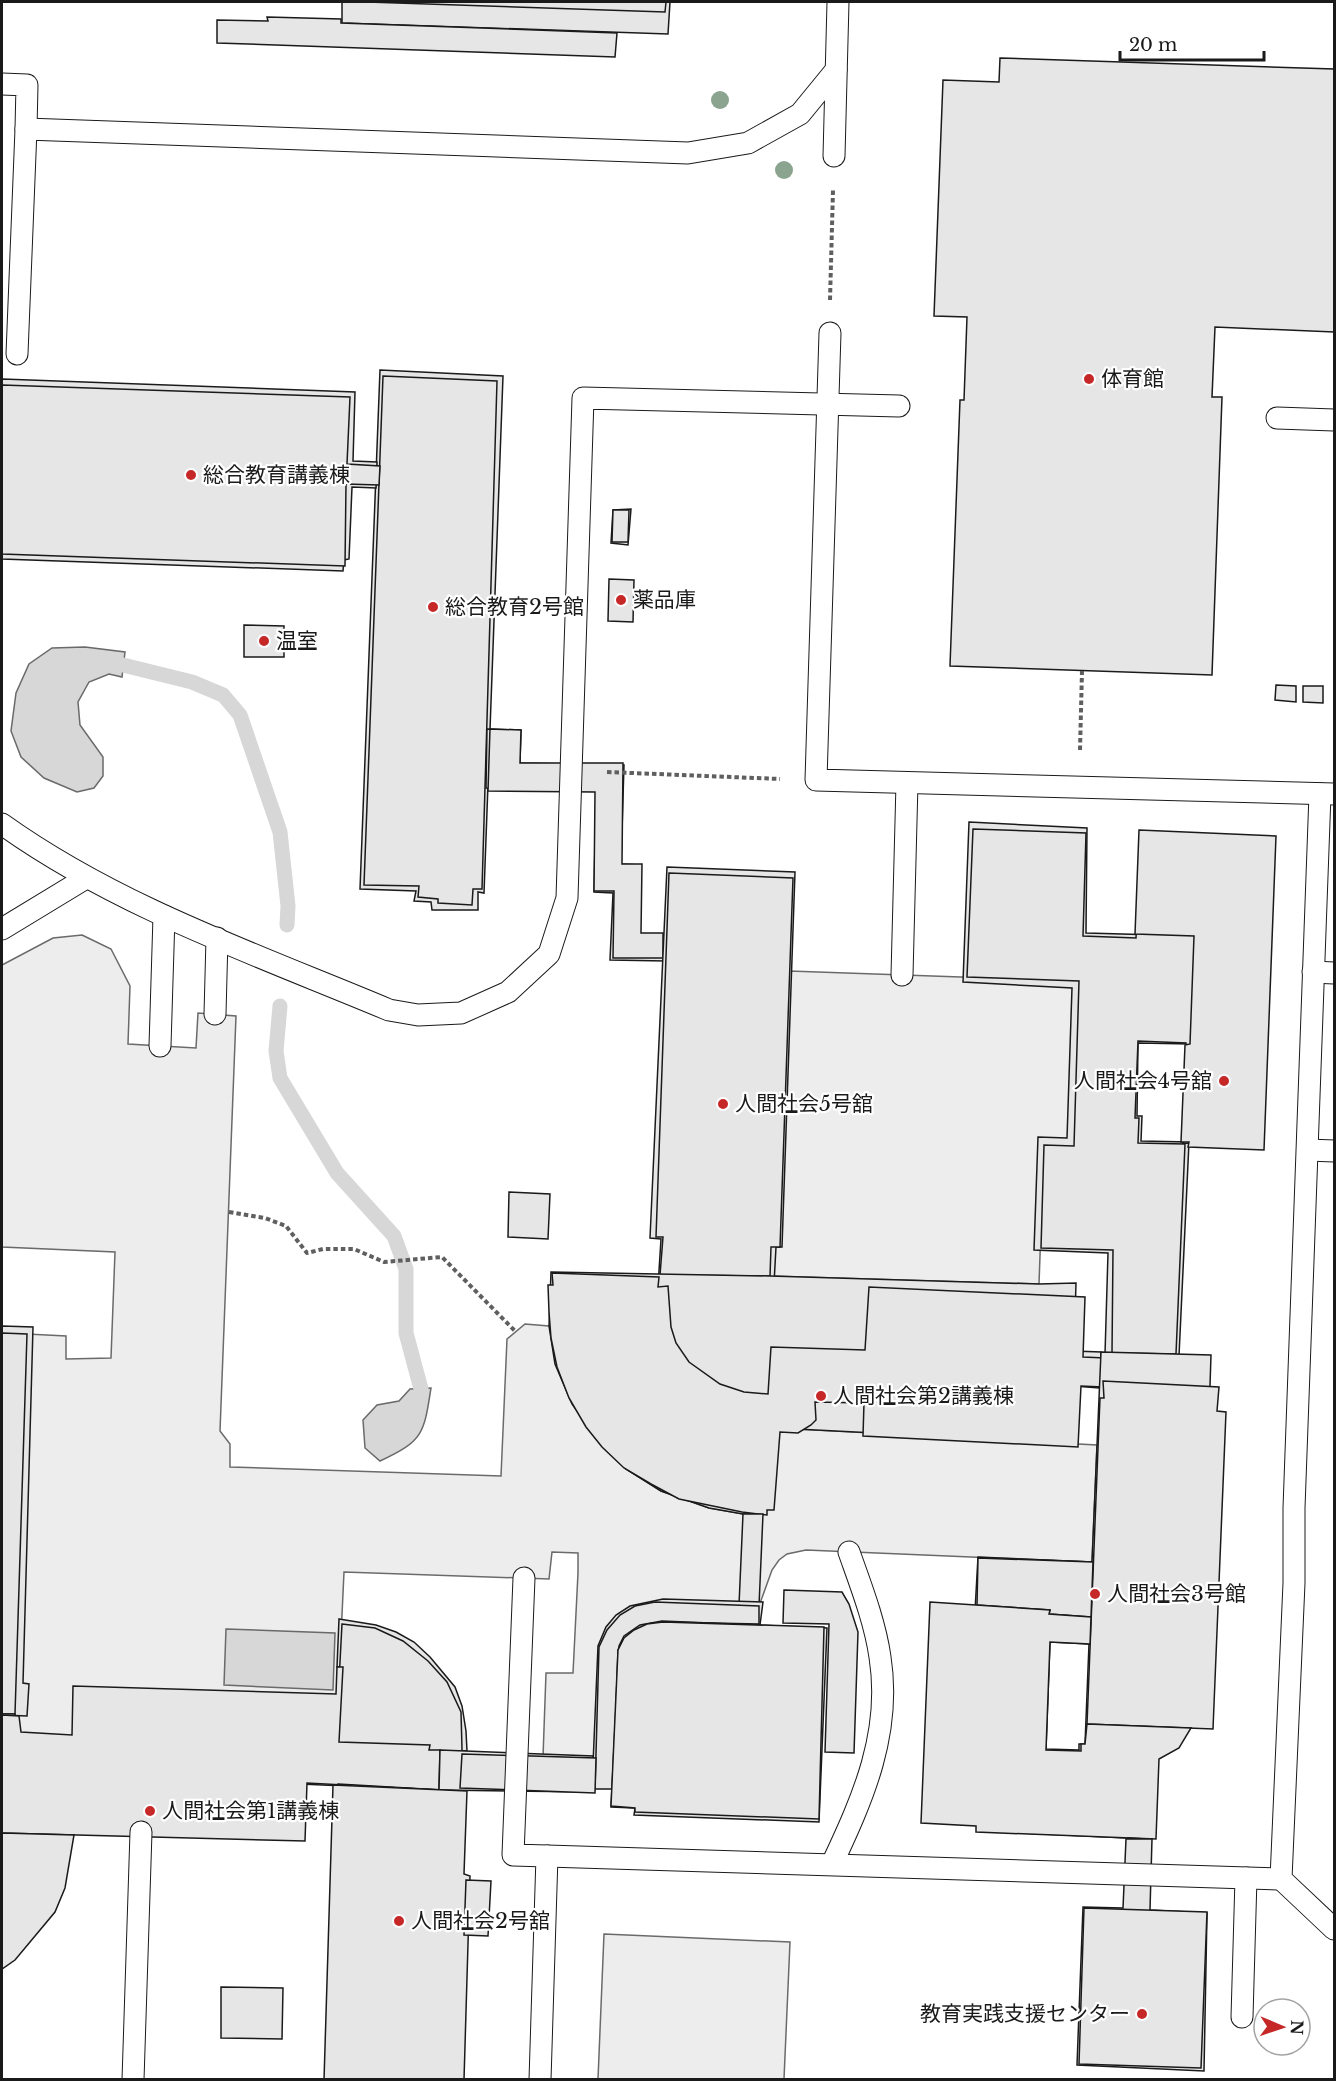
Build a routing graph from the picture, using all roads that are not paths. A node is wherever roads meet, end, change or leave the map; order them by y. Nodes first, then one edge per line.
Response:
1 (838, 2) edge
2 (836, 70) junction
3 (2, 84) edge
4 (26, 129) junction
5 (834, 156) road end
6 (830, 333) road end
7 (17, 354) dead end
8 (827, 406) junction
9 (899, 406) dead end
10 (1277, 418) dead end
11 (1335, 420) edge
12 (907, 783) junction
13 (1327, 794) edge
14 (2, 824) edge
15 (86, 878) junction
16 (164, 916) junction
17 (2, 929) edge
18 (217, 938) junction
19 (1313, 972) junction
20 (1335, 973) edge
21 (902, 975) dead end
22 (215, 1014) dead end
23 (160, 1046) dead end
24 (1308, 1150) junction
25 (1335, 1151) edge
26 (849, 1552) dead end
27 (524, 1578) dead end
28 (141, 1832) dead end
29 (547, 1856) junction
30 (832, 1864) junction
31 (1246, 1878) junction
32 (1281, 1879) junction
33 (1335, 1929) edge
34 (1242, 2017) dead end
35 (133, 2079) edge
36 (540, 2079) edge

1 - 2 lane
2 - 4 lane
2 - 5 lane
3 - 4 lane
4 - 7 lane
6 - 8 lane
8 - 9 lane
8 - 12 lane
8 - 18 lane
10 - 11 lane
12 - 13 lane
12 - 21 lane
13 - 19 lane
14 - 15 lane
15 - 16 lane
15 - 17 lane
16 - 18 lane
16 - 23 lane
18 - 22 lane
19 - 20 lane
19 - 24 lane
24 - 25 lane
24 - 32 lane
26 - 30 lane
27 - 29 lane
28 - 35 lane
29 - 30 lane
29 - 36 lane
30 - 31 lane
31 - 32 lane
31 - 34 lane
32 - 33 lane

